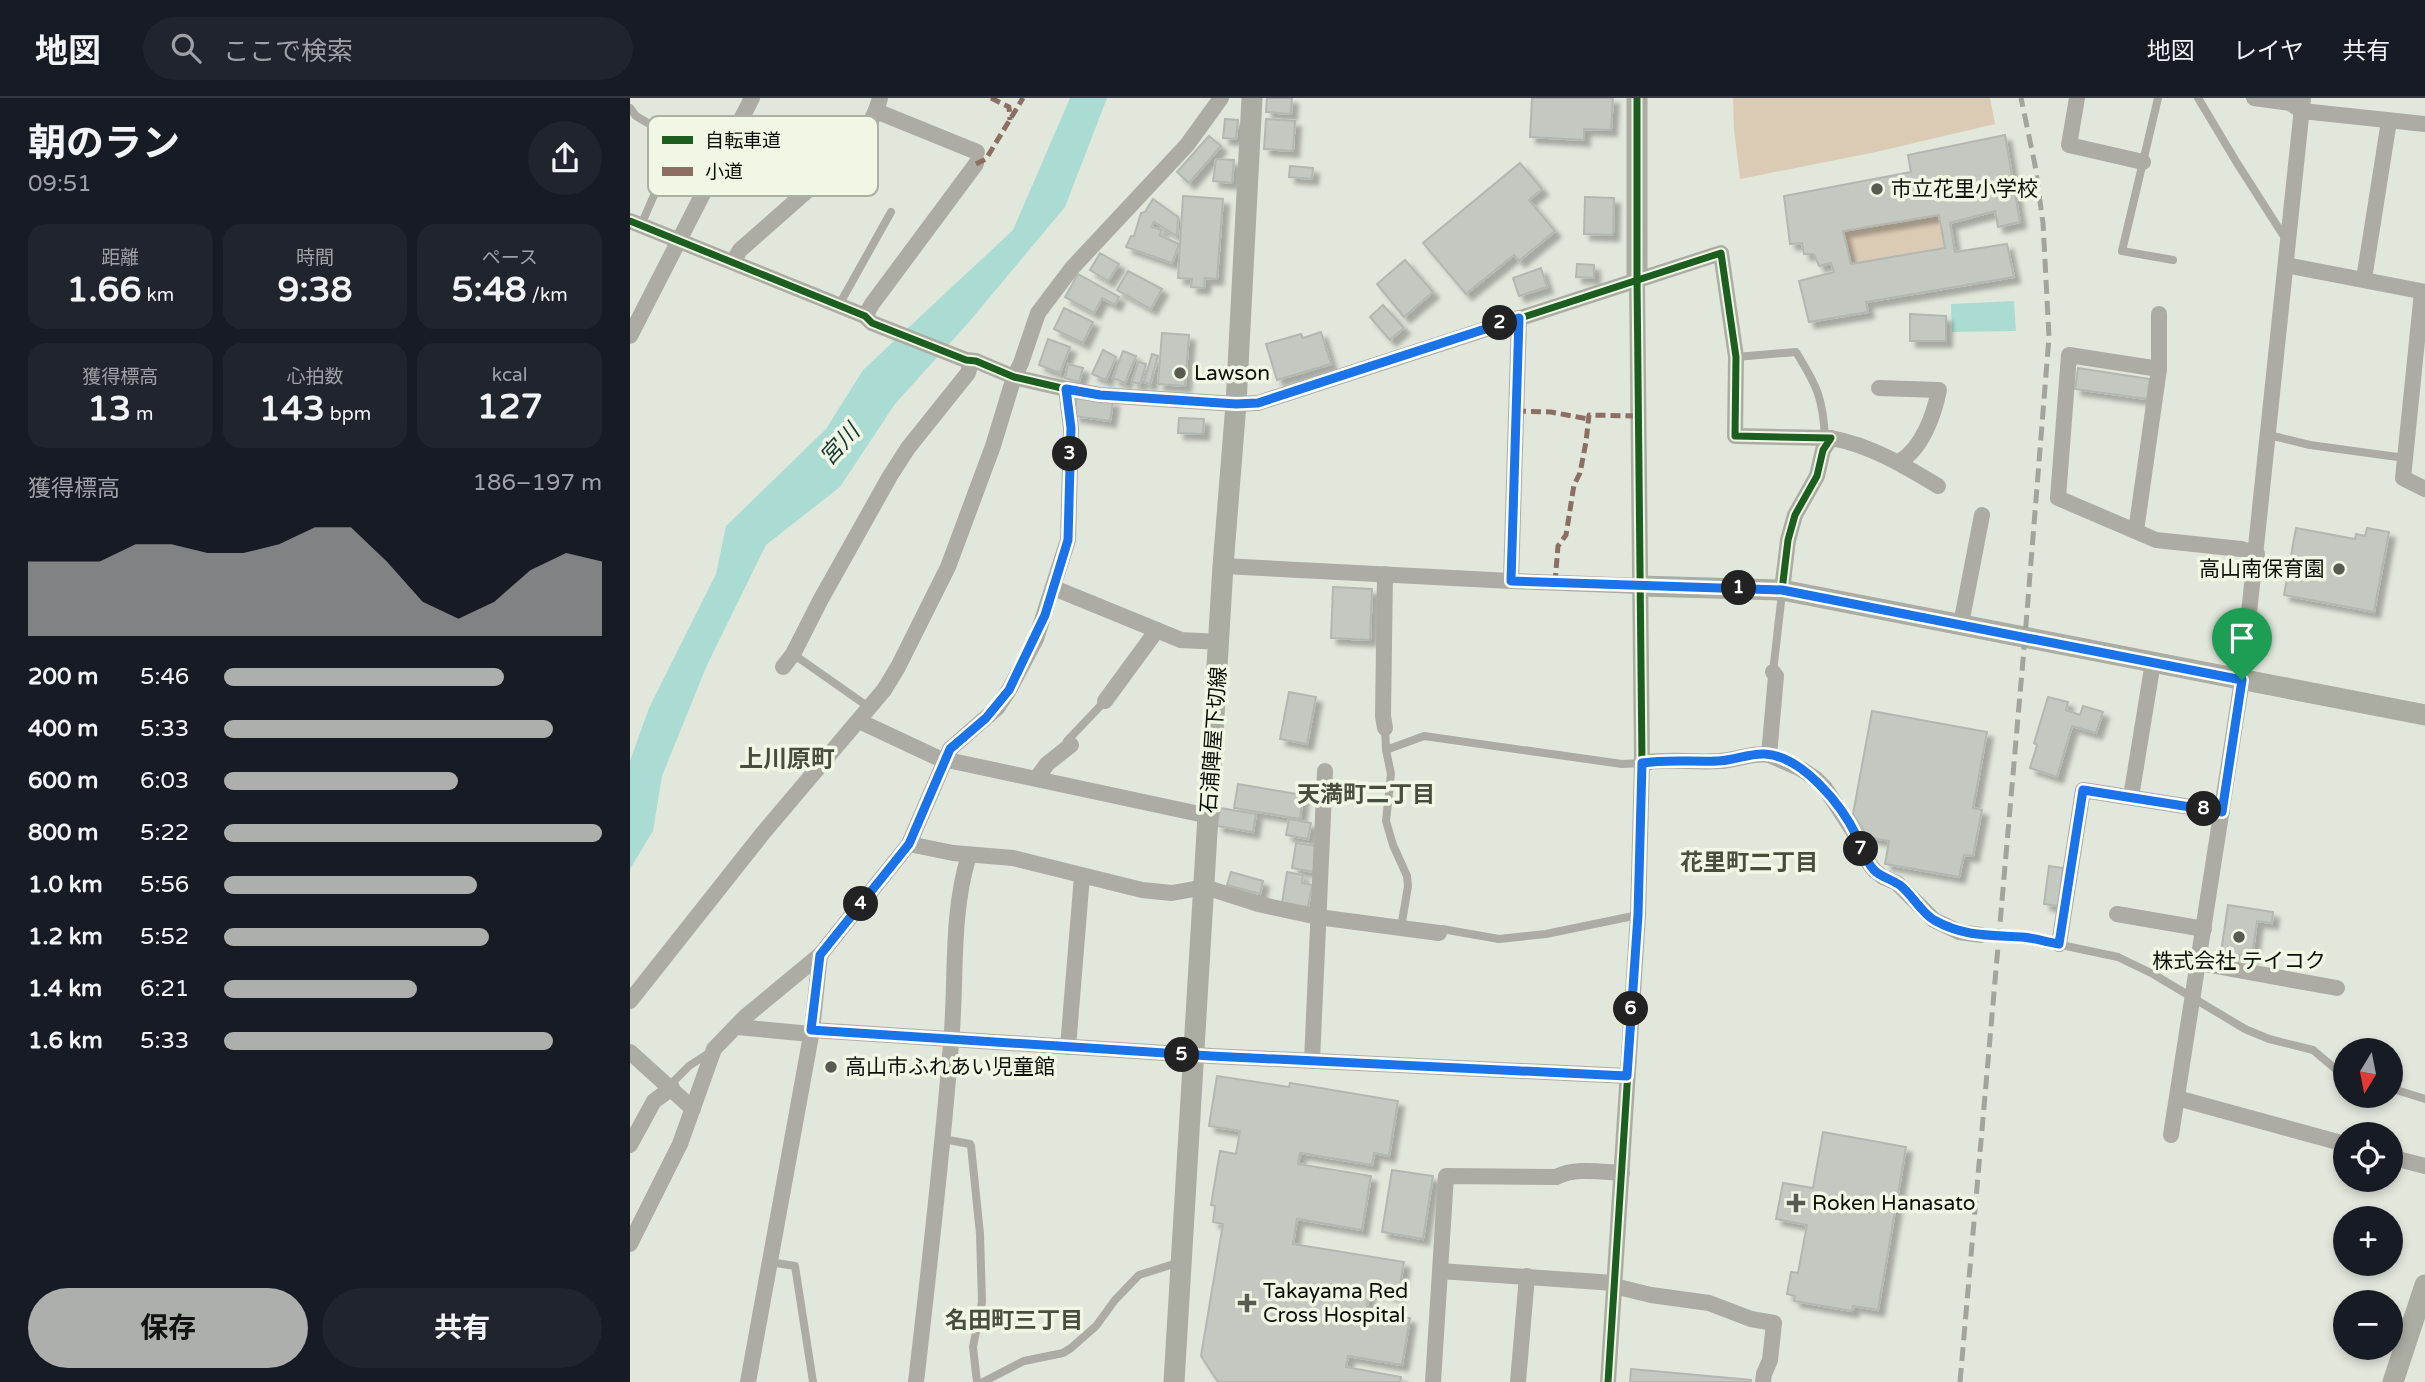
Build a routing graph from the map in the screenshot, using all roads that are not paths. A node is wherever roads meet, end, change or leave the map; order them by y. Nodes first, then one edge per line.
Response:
1 (752, 98) edge
2 (1221, 98) edge
3 (1252, 98) edge
4 (1637, 98) edge
5 (2077, 98) edge
6 (2158, 98) edge
7 (2199, 98) edge
8 (2254, 98) edge
9 (878, 104) edge
10 (2303, 105) edge
11 (630, 108) edge
12 (743, 116) edge
13 (2389, 121) junction
14 (648, 123) edge
15 (2425, 124) edge
16 (2143, 162) junction
17 (650, 196) edge
18 (701, 196) edge
19 (801, 196) edge
20 (891, 212) dead end
21 (635, 223) edge
22 (678, 240) junction
23 (2289, 243) junction
24 (2173, 260) dead end
25 (733, 262) junction
26 (2286, 265) junction
27 (1637, 278) junction
28 (2364, 279) junction
29 (2423, 292) edge
30 (839, 305) junction
31 (2159, 314) dead end
32 (1519, 318) junction
33 (868, 319) junction
34 (630, 336) edge
35 (1735, 357) junction
36 (969, 361) junction
37 (2159, 369) junction
38 (1014, 377) junction
39 (1879, 388) dead end
40 (1066, 389) junction
41 (1236, 404) junction
42 (2269, 435) junction
43 (1828, 438) junction
44 (2405, 458) junction
45 (1899, 462) junction
46 (1938, 486) dead end
47 (2425, 489) edge
48 (1982, 515) dead end
49 (2136, 531) junction
50 (2257, 555) junction
51 (1223, 565) junction
52 (1385, 574) junction
53 (1511, 581) junction
54 (1640, 586) junction
55 (1054, 588) junction
56 (1782, 590) junction
57 (1961, 624) junction
58 (1157, 630) junction
59 (1220, 642) junction
60 (788, 660) joint
61 (2153, 662) junction
62 (1773, 672) joint
63 (2242, 680) junction
64 (1105, 701) joint
65 (870, 708) junction
66 (2425, 715) edge
67 (859, 721) junction
68 (1385, 728) joint
69 (1071, 745) joint
70 (1386, 750) junction
71 (1769, 755) junction
72 (946, 760) junction
73 (1642, 763) junction
74 (1325, 772) dead end
75 (1037, 778) junction
76 (2131, 797) junction
77 (2222, 812) junction
78 (1209, 816) junction
79 (909, 844) junction
80 (969, 855) junction
81 (1082, 876) junction
82 (1205, 887) junction
83 (2117, 914) dead end
84 (1638, 915) junction
85 (1318, 917) junction
86 (1401, 928) junction
87 (2204, 929) junction
88 (1440, 933) joint
89 (1981, 935) joint
90 (2059, 944) junction
91 (820, 955) junction
92 (2199, 963) junction
93 (2337, 988) dead end
94 (2193, 998) junction
95 (630, 1001) edge
96 (737, 1027) junction
97 (811, 1032) junction
98 (952, 1040) junction
99 (1068, 1047) junction
100 (714, 1049) junction
101 (630, 1052) edge
102 (1194, 1055) junction
103 (1311, 1061) junction
104 (2333, 1067) edge
105 (1627, 1076) junction
106 (670, 1087) junction
107 (2403, 1092) edge
108 (2177, 1098) junction
109 (2425, 1099) edge
110 (693, 1109) junction
111 (2171, 1135) dead end
112 (943, 1139) junction
113 (2333, 1141) edge
114 (630, 1145) edge
115 (2403, 1160) edge
116 (2425, 1166) edge
117 (1622, 1173) junction
118 (630, 1244) edge
119 (770, 1262) junction
120 (1181, 1262) junction
121 (1440, 1271) junction
122 (1527, 1276) junction
123 (1614, 1285) junction
124 (2425, 1285) edge
125 (748, 1382) edge
126 (813, 1382) edge
127 (916, 1382) edge
128 (977, 1382) edge
129 (983, 1382) edge
130 (1174, 1382) edge
131 (1433, 1382) edge
132 (1518, 1382) edge
133 (1608, 1382) edge
134 (1763, 1382) edge
135 (2393, 1382) edge

1 - 12 street
2 - 38 street
3 - 41 main road, 石浦陣屋下切線
4 - 27 main road
5 - 16 street
6 - 16 lane
7 - 23 lane
8 - 10 street
9 - 33 street
10 - 13 street
10 - 23 street
11 - 14 lane
13 - 15 street
13 - 28 street
16 - 24 lane
17 - 21 lane
18 - 22 street
19 - 25 street
20 - 30 lane
21 - 22 street
22 - 25 street
22 - 34 street
23 - 26 street
25 - 30 street
26 - 28 street
26 - 42 street
27 - 32 street
27 - 35 street
27 - 54 street
28 - 29 street
29 - 44 street
30 - 33 street
31 - 37 street
32 - 41 street
32 - 53 street
33 - 36 street
35 - 43 lane
35 - 43 street
36 - 38 street
36 - 60 street
37 - 49 street
37 - 49 street
38 - 40 street
38 - 65 street
39 - 45 street
40 - 41 street
40 - 55 street
41 - 51 main road, 石浦陣屋下切線
42 - 44 lane
42 - 50 street
43 - 45 street
43 - 56 street
44 - 47 street
45 - 46 street
48 - 57 street
49 - 50 street
50 - 63 street
51 - 52 street
51 - 59 main road, 石浦陣屋下切線
52 - 53 street
52 - 68 street
53 - 54 street
54 - 56 main road
54 - 73 street
55 - 58 street
55 - 72 street
56 - 57 main road
56 - 62 lane
57 - 61 main road
58 - 59 street
58 - 64 street
59 - 78 main road, 石浦陣屋下切線
60 - 65 lane
61 - 63 main road
61 - 76 street
62 - 71 street
63 - 66 main road
63 - 77 street
64 - 69 lane
65 - 67 street
67 - 72 street
67 - 95 street
68 - 70 lane
69 - 75 street
70 - 73 lane
70 - 86 lane
71 - 73 street
71 - 89 street
72 - 75 street
72 - 79 street
73 - 84 street
74 - 85 street
75 - 78 street
76 - 77 street
76 - 90 street
77 - 87 street
78 - 82 main road, 石浦陣屋下切線
79 - 80 street
79 - 91 street
80 - 81 street
80 - 98 street
81 - 82 street
81 - 99 street
82 - 85 street
82 - 102 main road, 石浦陣屋下切線
83 - 87 street
84 - 88 lane
84 - 105 street
85 - 86 street
85 - 103 street
86 - 88 street
87 - 92 street
89 - 90 lane
90 - 94 lane
91 - 96 street
91 - 97 street
92 - 93 street
92 - 94 street
94 - 104 lane
94 - 108 street
96 - 97 street
96 - 100 street
97 - 98 street
97 - 119 street
98 - 99 street
98 - 112 street
99 - 102 street
100 - 106 lane
100 - 110 street
101 - 106 street
102 - 103 street
102 - 120 main road, 石浦陣屋下切線
103 - 105 street
105 - 117 street
106 - 110 street
106 - 114 street
107 - 109 lane
108 - 111 street
108 - 113 street
110 - 118 street
112 - 127 street
112 - 128 lane
115 - 116 street
117 - 121 street
117 - 123 street
119 - 125 street
119 - 126 lane
120 - 129 lane
120 - 130 main road, 石浦陣屋下切線
121 - 122 street
121 - 131 street
122 - 123 street
122 - 132 street
123 - 133 street
123 - 134 street
124 - 135 main road

